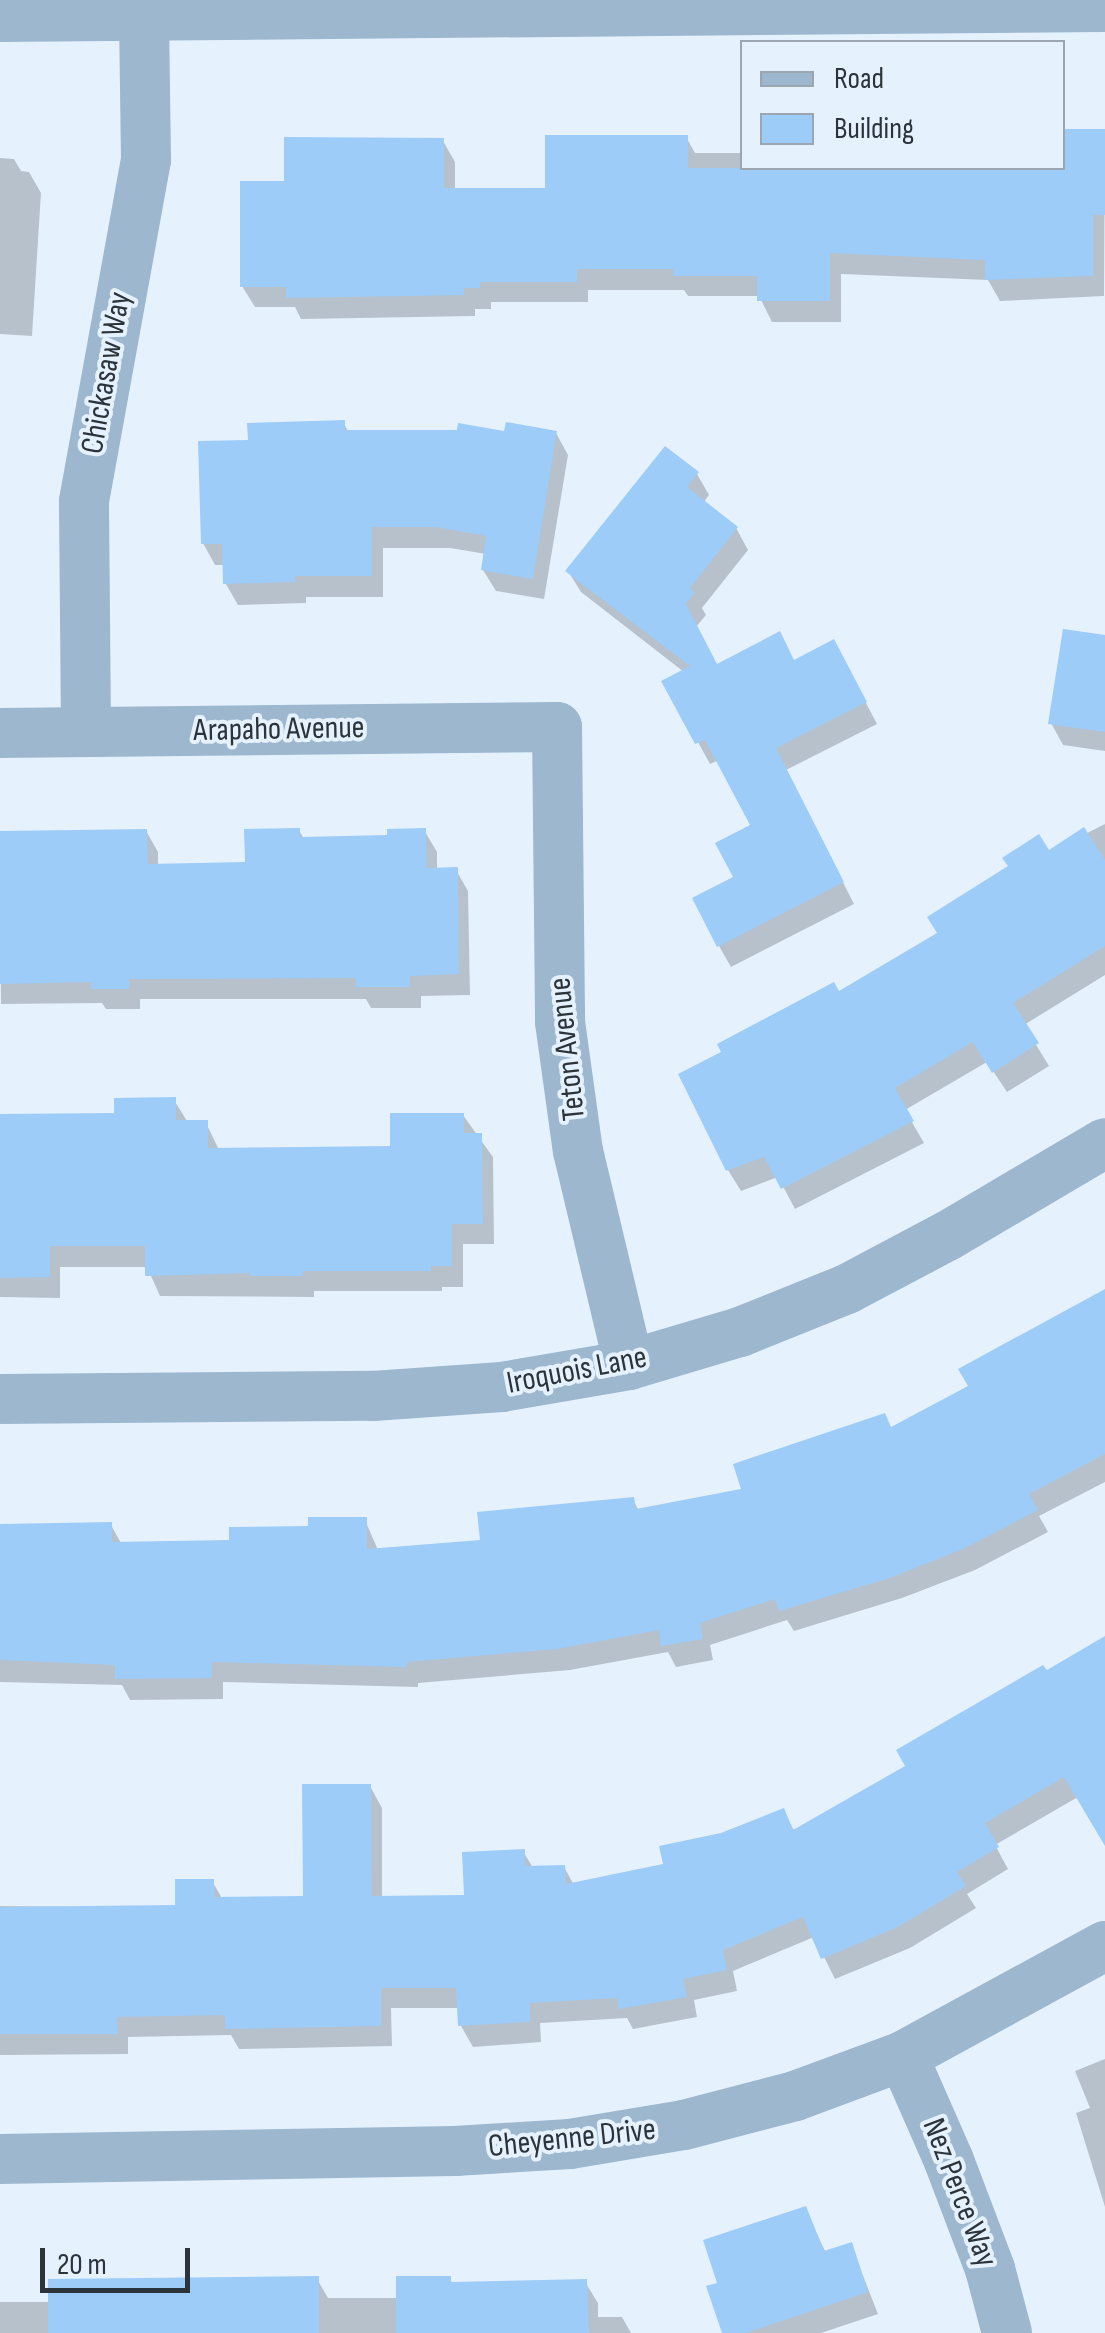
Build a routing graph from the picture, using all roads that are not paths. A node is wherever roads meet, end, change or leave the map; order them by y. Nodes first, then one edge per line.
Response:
1 (1105, 7) edge
2 (144, 16) junction
3 (0, 17) edge
4 (557, 727) joint
5 (86, 732) junction
6 (0, 733) edge
7 (1105, 1143) edge
8 (629, 1364) junction
9 (0, 1400) edge
10 (1105, 1946) edge
11 (903, 2056) junction
12 (0, 2159) edge
13 (1007, 2333) edge

1 - 2 street
2 - 3 street
2 - 5 street, Chickasaw Way
4 - 5 street, Arapaho Avenue
4 - 8 street, Teton Avenue
5 - 6 street, Arapaho Avenue
7 - 8 street, Iroquois Lane
8 - 9 street, Iroquois Lane
10 - 11 street, Cheyenne Drive
11 - 12 street, Cheyenne Drive
11 - 13 street, Nez Perce Way

